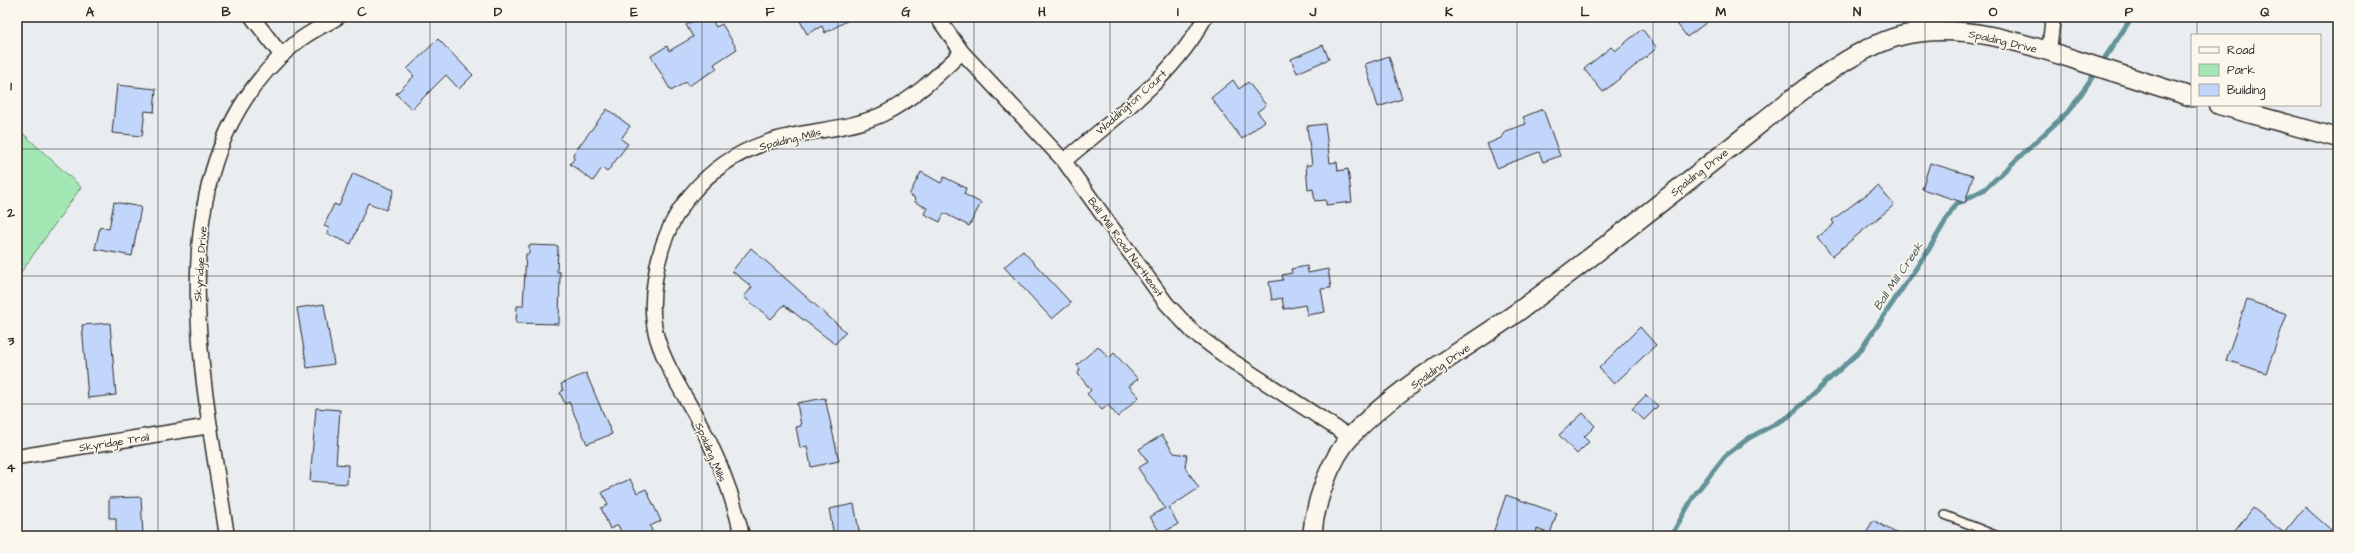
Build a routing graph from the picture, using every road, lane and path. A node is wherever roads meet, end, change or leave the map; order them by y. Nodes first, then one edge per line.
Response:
1 (252, 17) edge
2 (338, 17) edge
3 (938, 17) edge
4 (1205, 17) edge
5 (2053, 17) edge
6 (2049, 51) junction
7 (962, 52) junction
8 (282, 56) junction
9 (2191, 97) edge
10 (2223, 106) edge
11 (2338, 138) edge
12 (1064, 160) junction
13 (210, 426) junction
14 (1350, 437) junction
15 (17, 457) edge
16 (1945, 515) dead end
17 (228, 536) edge
18 (742, 536) edge
19 (1312, 536) edge
20 (1998, 536) edge

1 - 8 street
2 - 8 street, Skyridge Drive
3 - 7 street, Ball Mill Road Northeast
4 - 12 street, Waddington Court
5 - 6 street
6 - 9 street, Spalding Drive
6 - 14 street, Spalding Drive
7 - 12 street, Ball Mill Road Northeast
7 - 18 street, Spalding Mills
8 - 13 street, Skyridge Drive
10 - 11 street
12 - 14 street, Ball Mill Road Northeast
13 - 15 street, Skyridge Trail
13 - 17 street, Skyridge Drive
14 - 19 street, Spalding Drive
16 - 20 lane

